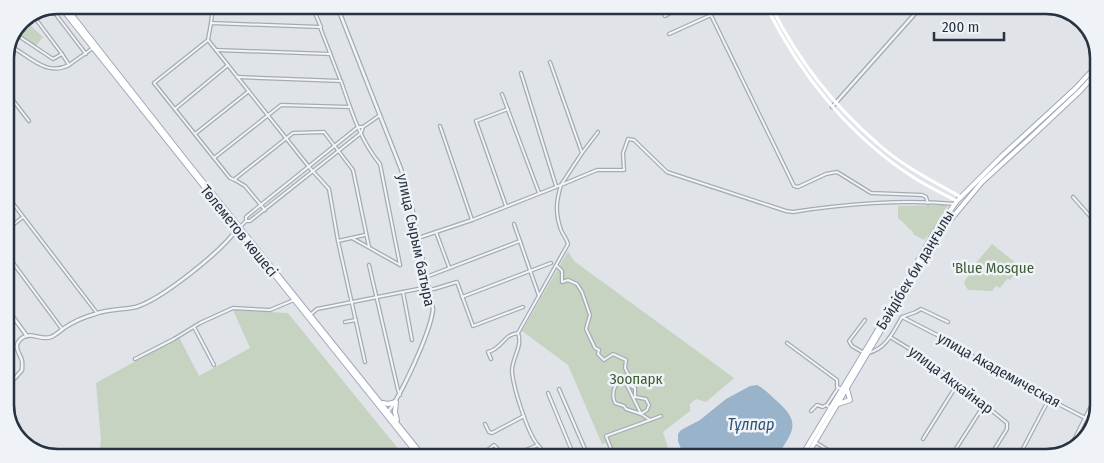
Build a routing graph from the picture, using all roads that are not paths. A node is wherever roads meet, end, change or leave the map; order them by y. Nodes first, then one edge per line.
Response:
1 (56, 14) edge
2 (67, 14) edge
3 (75, 14) edge
4 (212, 14) edge
5 (315, 14) edge
6 (340, 14) edge
7 (770, 14) edge
8 (775, 14) edge
9 (915, 14) edge
10 (711, 15) joint
11 (72, 16) joint
12 (36, 20) edge
13 (211, 23) junction
14 (321, 27) junction
15 (669, 34) dead end
16 (19, 37) edge
17 (208, 40) junction
18 (90, 41) junction
19 (14, 48) dead end
20 (93, 48) junction
21 (216, 50) junction
22 (62, 54) junction
23 (86, 54) junction
24 (330, 54) junction
25 (550, 62) dead end
26 (69, 65) junction
27 (228, 65) junction
28 (1090, 72) edge
29 (521, 73) dead end
30 (237, 76) junction
31 (1090, 78) edge
32 (341, 80) junction
33 (249, 92) junction
34 (502, 94) dead end
35 (14, 102) edge
36 (834, 105) junction
37 (350, 106) junction
38 (175, 109) junction
39 (508, 109) junction
40 (380, 114) junction
41 (268, 115) junction
42 (29, 121) dead end
43 (440, 126) dead end
44 (358, 127) junction
45 (363, 127) junction
46 (1037, 128) junction
47 (598, 132) dead end
48 (361, 133) junction
49 (195, 134) junction
50 (286, 137) junction
51 (335, 146) junction
52 (339, 151) junction
53 (582, 153) junction
54 (214, 158) junction
55 (309, 167) junction
56 (314, 172) junction
57 (235, 180) junction
58 (561, 185) junction
59 (556, 186) junction
60 (539, 193) junction
61 (961, 197) junction
62 (1073, 197) dead end
63 (928, 203) junction
64 (956, 203) junction
65 (14, 205) edge
66 (261, 205) junction
67 (506, 206) junction
68 (264, 210) junction
69 (1090, 216) edge
70 (23, 217) junction
71 (472, 220) junction
72 (246, 221) junction
73 (14, 224) edge
74 (514, 224) dead end
75 (238, 228) junction
76 (436, 232) junction
77 (366, 234) junction
78 (352, 238) junction
79 (418, 238) junction
80 (338, 241) junction
81 (520, 241) junction
82 (368, 247) junction
83 (551, 263) dead end
84 (14, 264) edge
85 (267, 264) junction
86 (369, 264) dead end
87 (557, 266) junction
88 (449, 268) junction
89 (531, 271) junction
90 (426, 277) junction
91 (428, 288) junction
92 (403, 292) junction
93 (540, 296) junction
94 (377, 297) junction
95 (462, 297) junction
96 (294, 300) junction
97 (352, 302) junction
98 (523, 307) dead end
99 (97, 313) junction
100 (310, 315) junction
101 (902, 317) junction
102 (14, 318) edge
103 (356, 320) junction
104 (864, 320) dead end
105 (345, 322) dead end
106 (948, 322) dead end
107 (194, 326) junction
108 (62, 329) junction
109 (518, 333) junction
110 (27, 336) junction
111 (890, 337) junction
112 (412, 340) dead end
113 (787, 343) dead end
114 (866, 353) junction
115 (135, 359) dead end
116 (491, 359) dead end
117 (365, 362) dead end
118 (214, 364) dead end
119 (14, 378) edge
120 (630, 378) junction
121 (625, 380) junction
122 (958, 383) junction
123 (559, 389) dead end
124 (840, 389) junction
125 (847, 389) junction
126 (548, 393) dead end
127 (400, 395) junction
128 (1049, 399) junction
129 (380, 402) junction
130 (396, 402) junction
131 (838, 404) junction
132 (984, 405) junction
133 (830, 408) junction
134 (1090, 409) edge
135 (811, 411) dead end
136 (387, 413) junction
137 (641, 414) junction
138 (524, 416) junction
139 (661, 416) dead end
140 (1085, 418) junction
141 (650, 420) junction
142 (398, 423) junction
143 (485, 424) dead end
144 (1075, 438) edge
145 (923, 440) dead end
146 (813, 441) junction
147 (538, 445) junction
148 (414, 449) edge
149 (418, 449) edge
150 (528, 449) edge
151 (542, 449) edge
152 (571, 449) edge
153 (585, 449) edge
154 (611, 449) edge
155 (807, 449) edge
156 (810, 449) edge
157 (826, 449) edge
158 (956, 449) edge
159 (994, 449) edge
160 (1023, 449) edge

1 - 23 street
2 - 18 main road, Төлеметов көшесі
3 - 11 street
4 - 13 street
5 - 14 street
6 - 40 street, улица Сырым батыра
7 - 36 main road
8 - 36 main road
9 - 36 street
10 - 15 street
10 - 63 street
11 - 18 main road, Төлеметов көшесі
12 - 22 street
13 - 14 street
13 - 17 street
14 - 24 street
16 - 22 street
17 - 21 street
17 - 38 street
18 - 20 main road, Төлеметов көшесі
18 - 75 main road, Төлеметов көшесі
19 - 26 street
20 - 23 street
20 - 75 main road, Төлеметов көшесі
21 - 24 street
21 - 27 street
22 - 26 street
23 - 26 street
24 - 32 street
25 - 53 street
27 - 30 street
27 - 38 street
28 - 46 main road, Бәйдібек би даңғылы
29 - 59 street
30 - 32 street
30 - 33 street
31 - 46 main road, Бәйдібек би даңғылы
32 - 37 street
33 - 41 street
33 - 49 street
34 - 39 street
35 - 42 street
36 - 61 main road
36 - 64 main road
37 - 41 street
37 - 44 street
38 - 49 street
39 - 60 street
39 - 67 street
40 - 45 street
40 - 79 street, улица Сырым батыра
41 - 50 street
41 - 54 street
43 - 71 street
44 - 45 street
44 - 48 street
44 - 51 street
45 - 48 street
46 - 61 main road, Бәйдібек би даңғылы
46 - 114 main road, Бәйдібек би даңғылы
47 - 53 street
48 - 52 street
48 - 82 street
49 - 54 street
50 - 51 street
50 - 55 street
50 - 57 street
51 - 52 street
51 - 55 street
52 - 56 street
52 - 77 street
53 - 58 street
54 - 57 street
55 - 56 street
55 - 66 street
56 - 68 street
56 - 80 street
57 - 66 street
58 - 59 street
58 - 63 street
58 - 87 street
59 - 60 street
60 - 67 street
61 - 64 main road, Бәйдібек би даңғылы
62 - 69 street
63 - 64 street
64 - 114 main road, Бәйдібек би даңғылы
65 - 70 street
66 - 68 street
66 - 72 street
67 - 71 street
68 - 72 street
70 - 73 street
70 - 99 street
71 - 76 street
72 - 75 street
74 - 81 street
75 - 85 main road, Төлеметов көшесі
75 - 99 street
76 - 79 street
76 - 88 street
77 - 78 street
77 - 82 street
78 - 80 street
78 - 82 street
79 - 90 street, улица Сырым батыра
80 - 97 street
81 - 88 street
81 - 89 street
83 - 89 street
84 - 108 street
85 - 96 main road, Төлеметов көшесі
85 - 100 main road, Төлеметов көшесі
86 - 94 street
87 - 93 street
87 - 120 street
88 - 90 street
89 - 93 street
89 - 95 street
90 - 91 street, улица Сырым батыра
91 - 92 street
91 - 95 street
91 - 127 street, улица Сырым батыра
92 - 94 street
92 - 112 street
93 - 109 street
94 - 97 street
94 - 127 street
95 - 98 street
96 - 107 street
96 - 136 main road, Төлеметов көшесі
97 - 100 street
97 - 103 street
99 - 108 street
100 - 129 main road, Төлеметов көшесі
101 - 106 street
101 - 111 street
101 - 128 street, улица Академическая
102 - 110 street
103 - 105 street
103 - 117 street
104 - 114 street
107 - 115 street
107 - 118 street
108 - 110 street
109 - 116 street
109 - 138 street
110 - 119 street
111 - 114 street
111 - 122 street, улица Аккайнар
113 - 124 street
114 - 124 main road, Бәйдібек би даңғылы
114 - 125 main road, Бәйдібек би даңғылы
120 - 121 street
120 - 137 street
121 - 137 street
121 - 137 street
122 - 132 street, улица Аккайнар
122 - 145 street
123 - 153 street
124 - 133 main road, Бәйдібек би даңғылы
125 - 131 main road, Бәйдібек би даңғылы
125 - 131 main road
126 - 152 street
127 - 130 street, улица Сырым батыра
128 - 140 street, улица Академическая
128 - 160 street
129 - 130 main road
129 - 136 main road, Төлеметов көшесі
130 - 136 street, улица Сырым батыра
130 - 142 main road
131 - 133 main road, Бәйдібек би даңғылы
132 - 158 street
132 - 159 street, улица Аккайнар
133 - 135 street
133 - 146 main road, Бәйдібек би даңғылы
134 - 140 street
136 - 142 main road, Төлеметов көшесі
136 - 148 main road, Төлеметов көшесі
137 - 141 street
138 - 143 street
138 - 147 street
139 - 141 street
140 - 144 street
141 - 154 street
142 - 149 main road, Төлеметов көшесі
146 - 155 main road, Бәйдібек би даңғылы
146 - 156 main road, Бәйдібек би даңғылы
146 - 157 street
147 - 150 street
147 - 151 street

